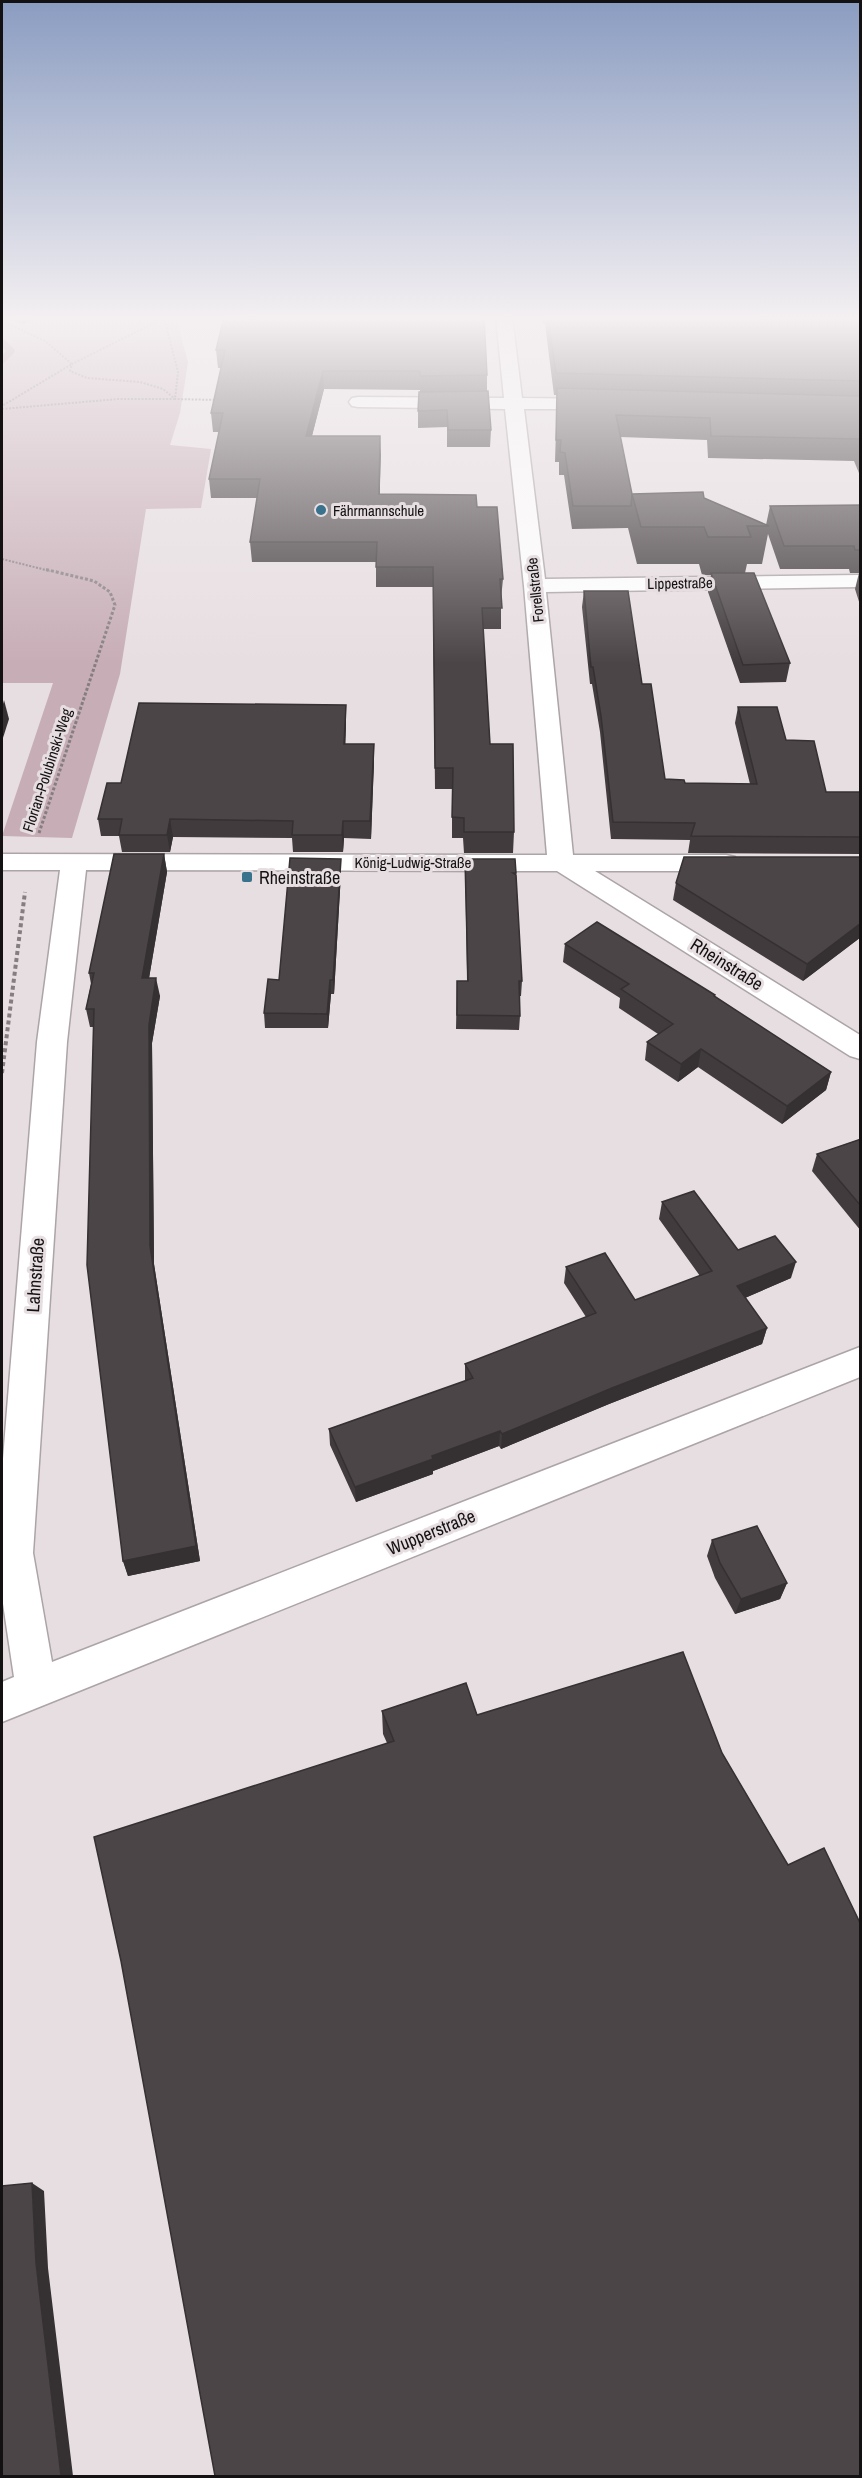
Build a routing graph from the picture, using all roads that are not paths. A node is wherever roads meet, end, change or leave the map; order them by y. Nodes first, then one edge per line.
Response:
1 (517, 433) edge
2 (861, 581) edge
3 (535, 586) junction
4 (2, 862) edge
5 (74, 862) junction
6 (561, 862) junction
7 (747, 864) edge
8 (861, 1049) edge
9 (861, 1362) edge
10 (36, 1688) junction
11 (2, 1702) edge

1 - 3 street, Forellstraße
2 - 3 street, Lippestraße
3 - 6 street, Forellstraße
4 - 5 street, König-Ludwig-Straße
5 - 6 street, König-Ludwig-Straße
5 - 10 street, Lahnstraße
6 - 7 street, König-Ludwig-Straße
6 - 8 street, Rheinstraße
9 - 10 street, Wupperstraße
10 - 11 street, Wupperstraße

